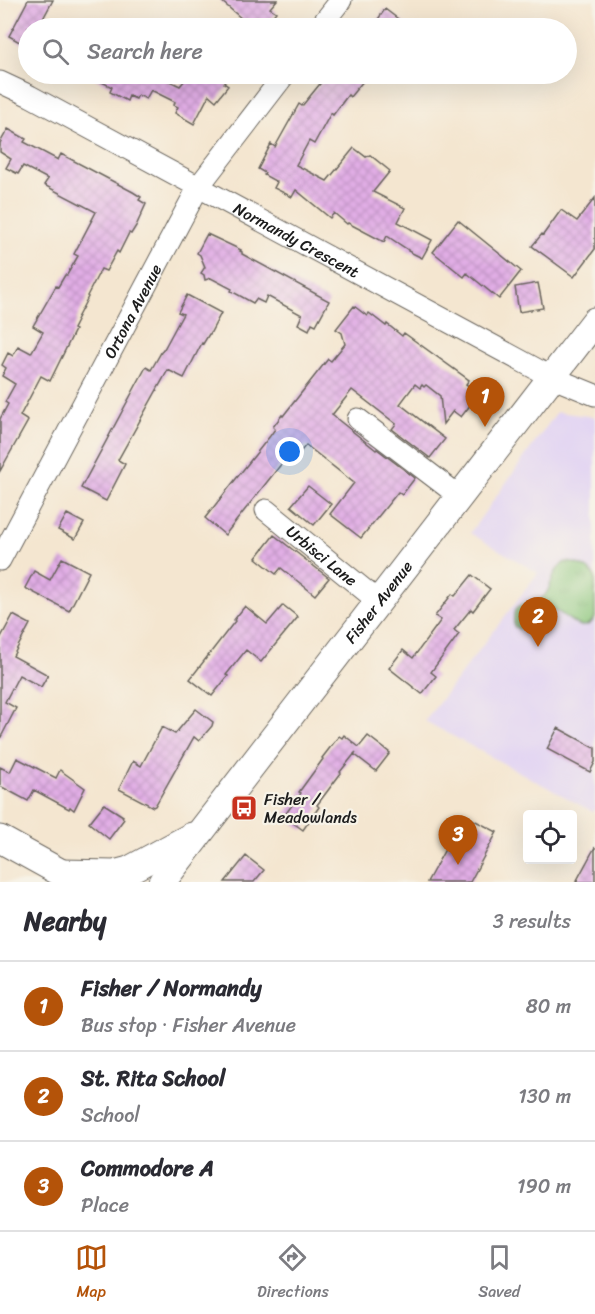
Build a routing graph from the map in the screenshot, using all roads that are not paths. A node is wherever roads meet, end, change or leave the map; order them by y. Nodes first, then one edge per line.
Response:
1 (341, 0) edge
2 (327, 18) edge
3 (0, 81) edge
4 (277, 84) edge
5 (199, 186) junction
6 (595, 321) edge
7 (551, 377) junction
8 (595, 396) edge
9 (358, 419) dead end
10 (459, 496) junction
11 (266, 510) dead end
12 (0, 560) edge
13 (378, 601) junction
14 (202, 830) junction
15 (0, 839) edge
16 (173, 875) edge
17 (68, 879) edge

1 - 2 street
3 - 5 street, Normandy Crescent
4 - 5 street, Ortona Avenue
5 - 7 street, Normandy Crescent
5 - 12 street, Ortona Avenue
6 - 7 main road, Fisher Avenue
7 - 8 street, Normandy Crescent
7 - 10 main road, Fisher Avenue
9 - 10 street
10 - 13 main road, Fisher Avenue
11 - 13 street, Urbisci Lane
13 - 14 main road, Fisher Avenue
14 - 16 main road, Fisher Avenue
14 - 17 main road
15 - 17 main road

